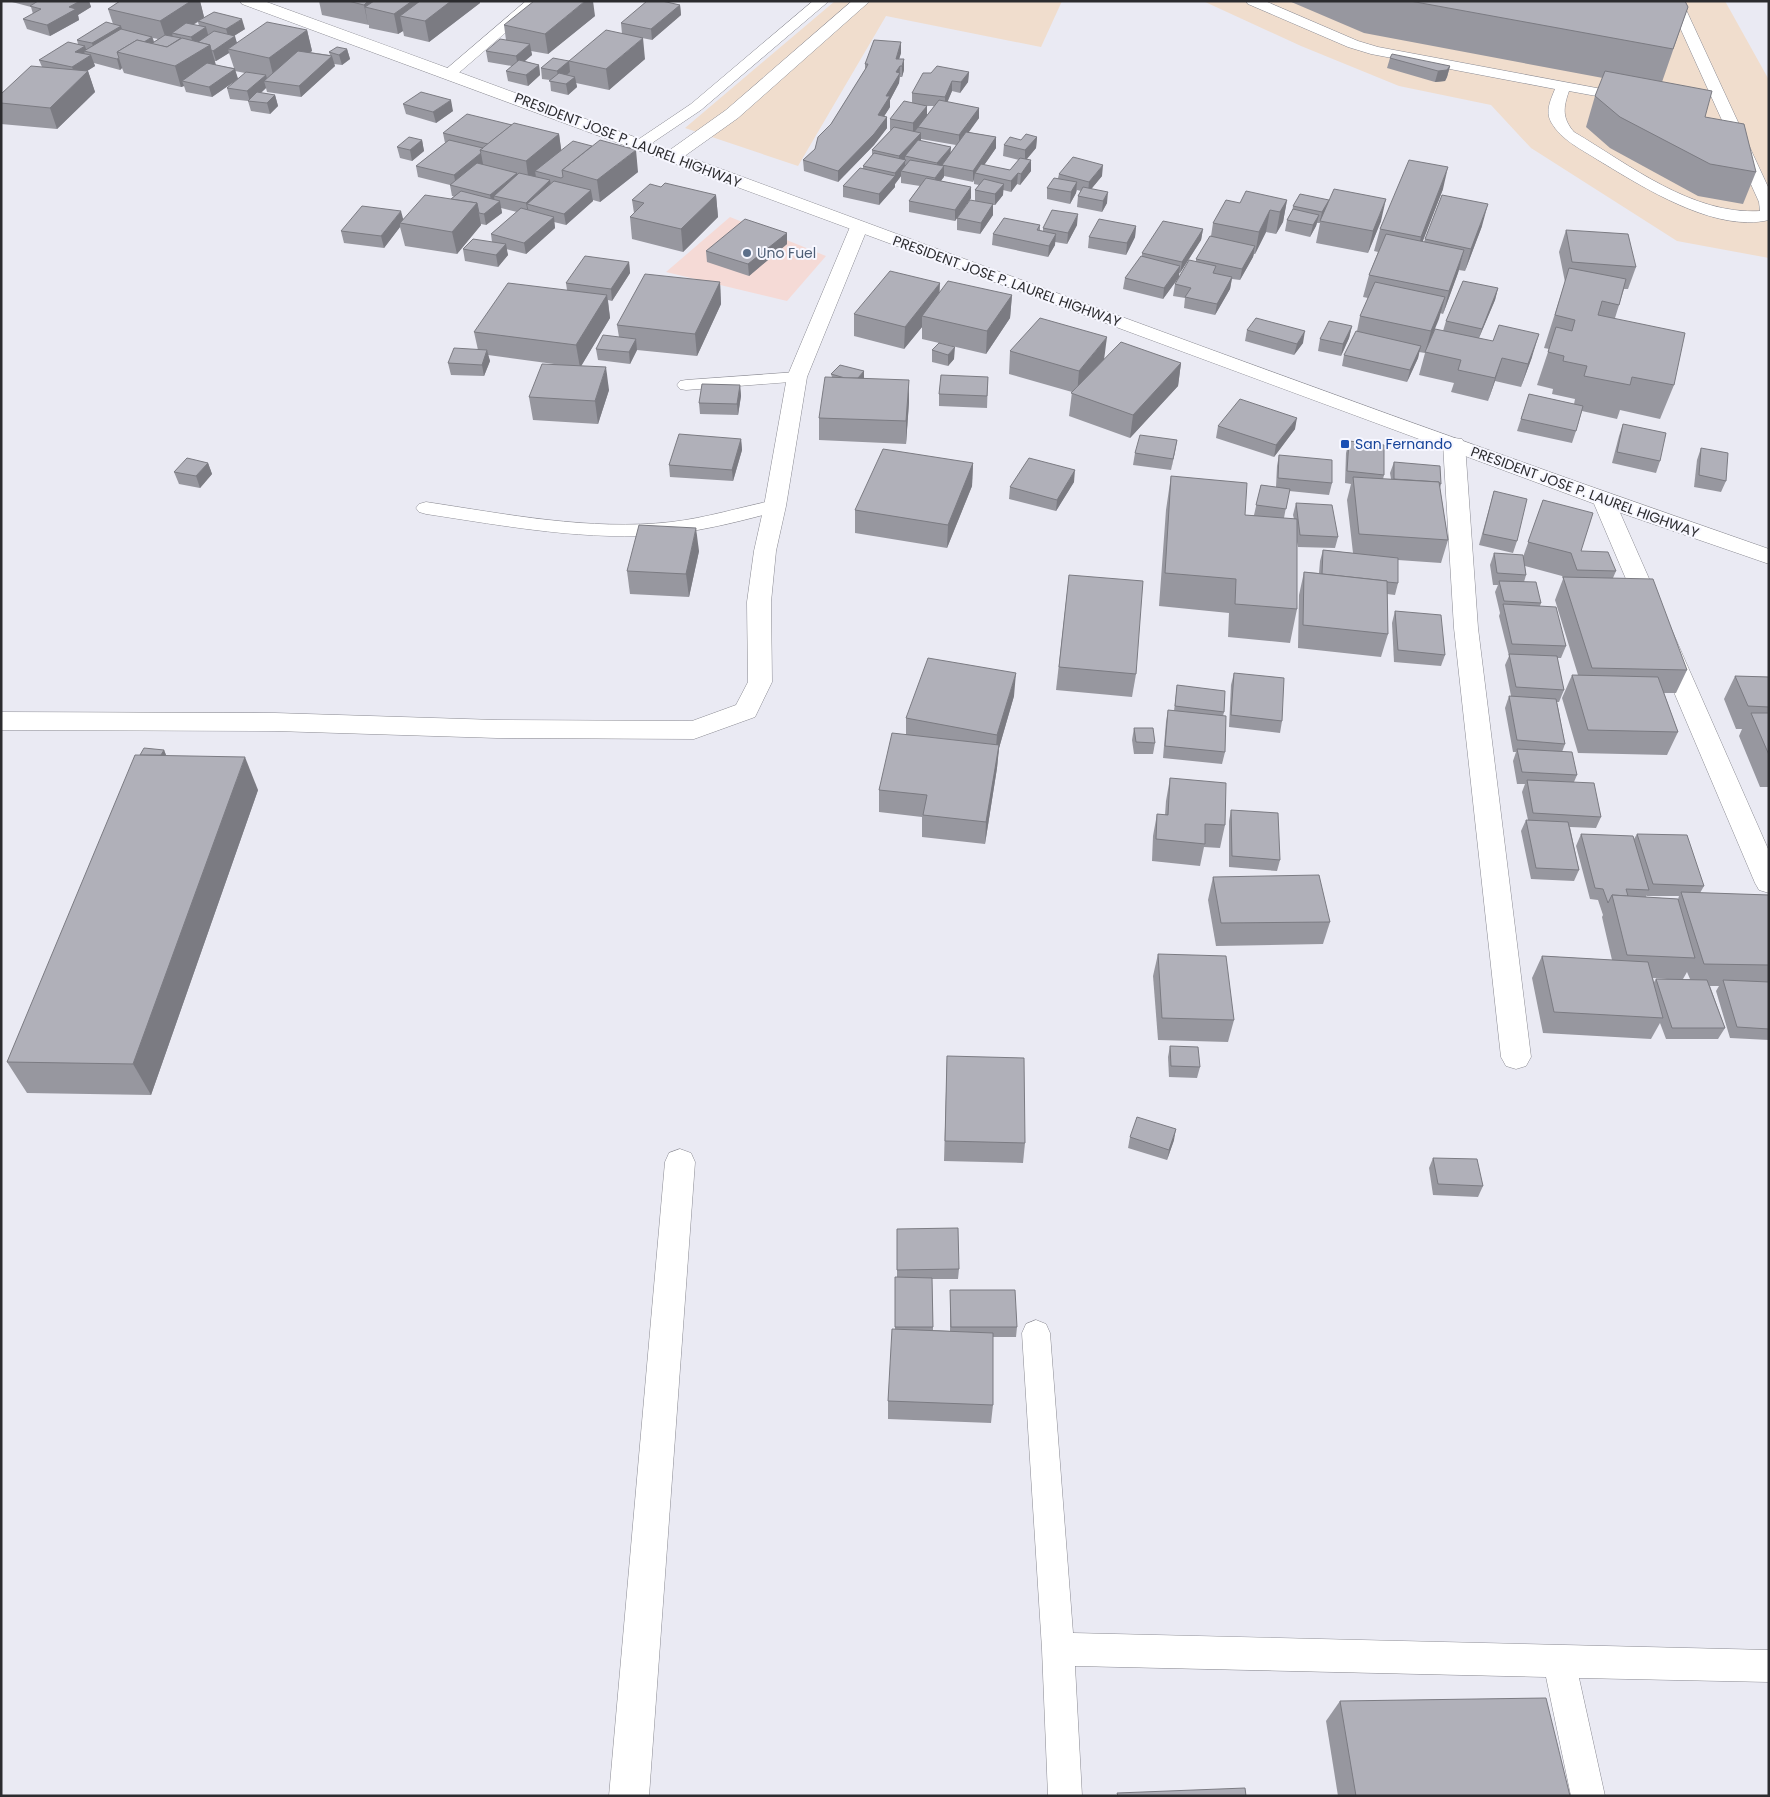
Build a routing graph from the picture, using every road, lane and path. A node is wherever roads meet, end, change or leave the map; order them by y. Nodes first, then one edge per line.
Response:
1 (248, 1) edge
2 (535, 1) edge
3 (822, 1) edge
4 (862, 1) edge
5 (1253, 1) edge
6 (1675, 1) edge
7 (449, 74) junction
8 (1563, 86) junction
9 (1647, 101) edge
10 (1706, 107) edge
11 (1725, 108) junction
12 (641, 144) junction
13 (673, 156) junction
14 (859, 227) junction
15 (797, 377) junction
16 (686, 385) dead end
17 (1454, 444) junction
18 (1603, 499) junction
19 (775, 506) junction
20 (426, 508) dead end
21 (1769, 557) edge
22 (1, 721) edge
23 (1769, 883) edge
24 (1516, 1057) dead end
25 (680, 1162) dead end
26 (1036, 1333) dead end
27 (1058, 1649) junction
28 (1559, 1662) junction
29 (1769, 1666) edge
30 (629, 1796) edge
31 (1065, 1796) edge
32 (1588, 1796) edge

1 - 7 main road, PRESIDENT JOSE P. LAUREL HIGHWAY
2 - 7 lane
3 - 12 lane
4 - 13 main road
5 - 8 lane
6 - 11 lane
7 - 12 main road, PRESIDENT JOSE P. LAUREL HIGHWAY
8 - 9 lane
8 - 11 lane
10 - 11 lane
12 - 13 main road, PRESIDENT JOSE P. LAUREL HIGHWAY
13 - 14 main road, PRESIDENT JOSE P. LAUREL HIGHWAY
14 - 15 main road
14 - 17 main road, PRESIDENT JOSE P. LAUREL HIGHWAY
15 - 16 lane
15 - 19 main road
17 - 18 main road, PRESIDENT JOSE P. LAUREL HIGHWAY
17 - 24 main road
18 - 21 main road, PRESIDENT JOSE P. LAUREL HIGHWAY
18 - 23 main road
19 - 20 lane
19 - 22 main road
25 - 30 main road
26 - 27 lane
27 - 28 lane
27 - 31 lane
28 - 29 lane
28 - 32 lane

